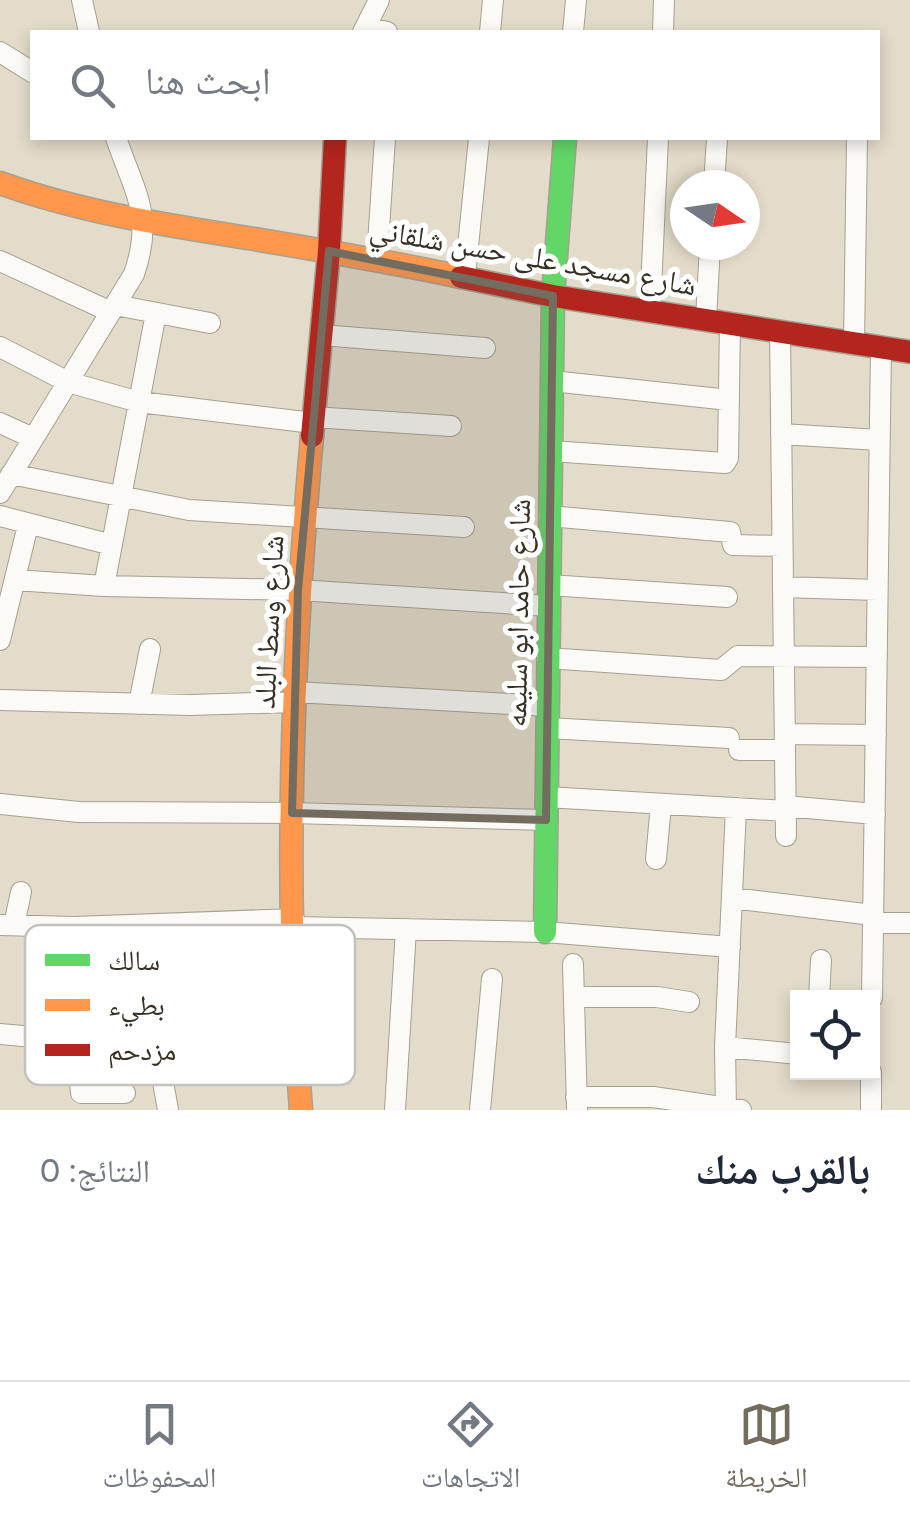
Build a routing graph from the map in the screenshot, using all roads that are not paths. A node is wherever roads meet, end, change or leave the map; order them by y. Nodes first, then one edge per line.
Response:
1 (82, 0) edge
2 (380, 0) edge
3 (493, 0) edge
4 (576, 0) edge
5 (664, 0) edge
6 (89, 30) edge
7 (364, 30) edge
8 (490, 30) edge
9 (573, 30) edge
10 (662, 30) edge
11 (0, 52) edge
12 (30, 71) edge
13 (117, 140) edge
14 (335, 140) edge
15 (385, 140) edge
16 (479, 140) edge
17 (565, 140) edge
18 (658, 140) edge
19 (716, 140) edge
20 (857, 140) edge
21 (715, 170) edge
22 (0, 183) edge
23 (146, 222) junction
24 (329, 251) junction
25 (377, 258) junction
26 (709, 260) edge
27 (0, 262) edge
28 (466, 276) junction
29 (554, 296) junction
30 (113, 309) junction
31 (650, 310) junction
32 (156, 313) junction
33 (706, 319) junction
34 (210, 323) dead end
35 (730, 323) junction
36 (780, 331) junction
37 (321, 334) junction
38 (854, 342) junction
39 (0, 347) edge
40 (880, 347) junction
41 (485, 348) dead end
42 (910, 352) edge
43 (68, 382) junction
44 (552, 382) junction
45 (729, 400) junction
46 (139, 402) junction
47 (313, 420) junction
48 (0, 423) edge
49 (452, 426) dead end
50 (781, 434) junction
51 (33, 438) junction
52 (879, 440) junction
53 (550, 451) junction
54 (6, 483) edge
55 (121, 497) junction
56 (0, 516) edge
57 (550, 516) junction
58 (304, 518) junction
59 (28, 525) junction
60 (464, 527) dead end
61 (112, 546) junction
62 (782, 546) junction
63 (15, 580) junction
64 (104, 586) junction
65 (783, 587) junction
66 (298, 590) junction
67 (878, 590) junction
68 (548, 595) junction
69 (727, 597) dead end
70 (4, 605) edge
71 (0, 640) edge
72 (150, 649) dead end
73 (784, 654) junction
74 (876, 657) junction
75 (548, 658) junction
76 (295, 697) junction
77 (0, 700) edge
78 (139, 704) junction
79 (547, 717) junction
80 (876, 735) junction
81 (785, 742) junction
82 (0, 804) edge
83 (661, 804) junction
84 (736, 808) junction
85 (785, 808) junction
86 (546, 809) junction
87 (292, 813) junction
88 (874, 814) junction
89 (786, 836) dead end
90 (656, 859) dead end
91 (20, 892) dead end
92 (732, 898) junction
93 (873, 919) junction
94 (294, 923) junction
95 (910, 923) edge
96 (7, 925) edge
97 (184, 925) edge
98 (339, 925) edge
99 (355, 926) edge
100 (406, 928) junction
101 (544, 932) junction
102 (730, 947) junction
103 (821, 960) dead end
104 (574, 964) dead end
105 (492, 979) dead end
106 (819, 990) edge
107 (872, 990) edge
108 (574, 997) junction
109 (689, 1002) dead end
110 (0, 1034) edge
111 (25, 1035) edge
112 (725, 1047) junction
113 (790, 1053) edge
114 (871, 1080) edge
115 (80, 1085) edge
116 (164, 1085) edge
117 (299, 1085) edge
118 (125, 1093) dead end
119 (576, 1103) edge
120 (731, 1109) edge
121 (168, 1110) edge
122 (302, 1110) edge
123 (396, 1110) edge
124 (480, 1110) edge
125 (871, 1110) edge

1 - 6 street
2 - 7 street
3 - 8 street
4 - 9 street
5 - 10 street
11 - 12 street
13 - 23 street
14 - 24 street, شارع وسط البلد
15 - 25 street
16 - 28 street
17 - 29 street, شارع حامد ابو سليمه
18 - 31 street
19 - 21 street
20 - 38 street
22 - 23 street, شارع مسجد على حسن شلقاني
23 - 24 street, شارع مسجد على حسن شلقاني
23 - 30 street
24 - 25 street, شارع مسجد على حسن شلقاني
24 - 37 street, شارع وسط البلد
25 - 28 street, شارع مسجد على حسن شلقاني
26 - 33 street
27 - 30 street
28 - 29 street, شارع مسجد على حسن شلقاني
29 - 31 street, شارع مسجد على حسن شلقاني
29 - 44 street, شارع حامد ابو سليمه
30 - 32 street
30 - 43 street
31 - 33 street, شارع مسجد على حسن شلقاني
32 - 34 street
32 - 46 street
33 - 35 street, شارع مسجد على حسن شلقاني
35 - 36 street, شارع مسجد على حسن شلقاني
35 - 45 street
36 - 38 street, شارع مسجد على حسن شلقاني
36 - 50 street
37 - 41 street
37 - 47 street, شارع وسط البلد
38 - 40 street, شارع مسجد على حسن شلقاني
39 - 43 street
40 - 42 street, شارع مسجد على حسن شلقاني
40 - 52 street
43 - 46 street
43 - 51 street
44 - 45 street
44 - 53 street, شارع حامد ابو سليمه
45 - 53 street
46 - 47 street
46 - 55 street
47 - 49 street
47 - 58 street, شارع وسط البلد
48 - 51 street
50 - 52 street
50 - 62 street
51 - 54 street
52 - 67 street
53 - 57 street, شارع حامد ابو سليمه
54 - 55 street
55 - 58 street
55 - 61 street
56 - 59 street
57 - 62 street
57 - 68 street, شارع حامد ابو سليمه
58 - 60 street
58 - 66 street, شارع وسط البلد
59 - 61 street
59 - 63 street
61 - 64 street
62 - 65 street
63 - 64 street
63 - 70 street
64 - 66 street
65 - 67 street
65 - 73 street
66 - 68 street
66 - 76 street, شارع وسط البلد
67 - 74 street
68 - 69 street
68 - 75 street, شارع حامد ابو سليمه
70 - 71 street
72 - 78 street
73 - 74 street
73 - 75 street
73 - 81 street
74 - 80 street
75 - 79 street, شارع حامد ابو سليمه
76 - 78 street
76 - 79 street
76 - 87 street, شارع وسط البلد
77 - 78 street
79 - 81 street
79 - 86 street, شارع حامد ابو سليمه
80 - 81 street
80 - 88 street
81 - 85 street
82 - 87 street
83 - 84 street
83 - 86 street
83 - 90 street
84 - 85 street
84 - 92 street
85 - 88 street
85 - 89 street
86 - 87 street
86 - 101 street, شارع حامد ابو سليمه
87 - 94 street, شارع وسط البلد
88 - 93 street
91 - 96 street
92 - 93 street
92 - 102 street
93 - 95 street
93 - 107 street
94 - 97 street
94 - 98 street
99 - 100 street
100 - 101 street
100 - 123 street
101 - 102 street
102 - 112 street
103 - 106 street
104 - 108 street
105 - 124 street
108 - 109 street
108 - 119 street
110 - 111 street
112 - 113 street
112 - 120 street
114 - 125 street
115 - 118 street
116 - 121 street
117 - 122 street, شارع وسط البلد
119 - 120 street

